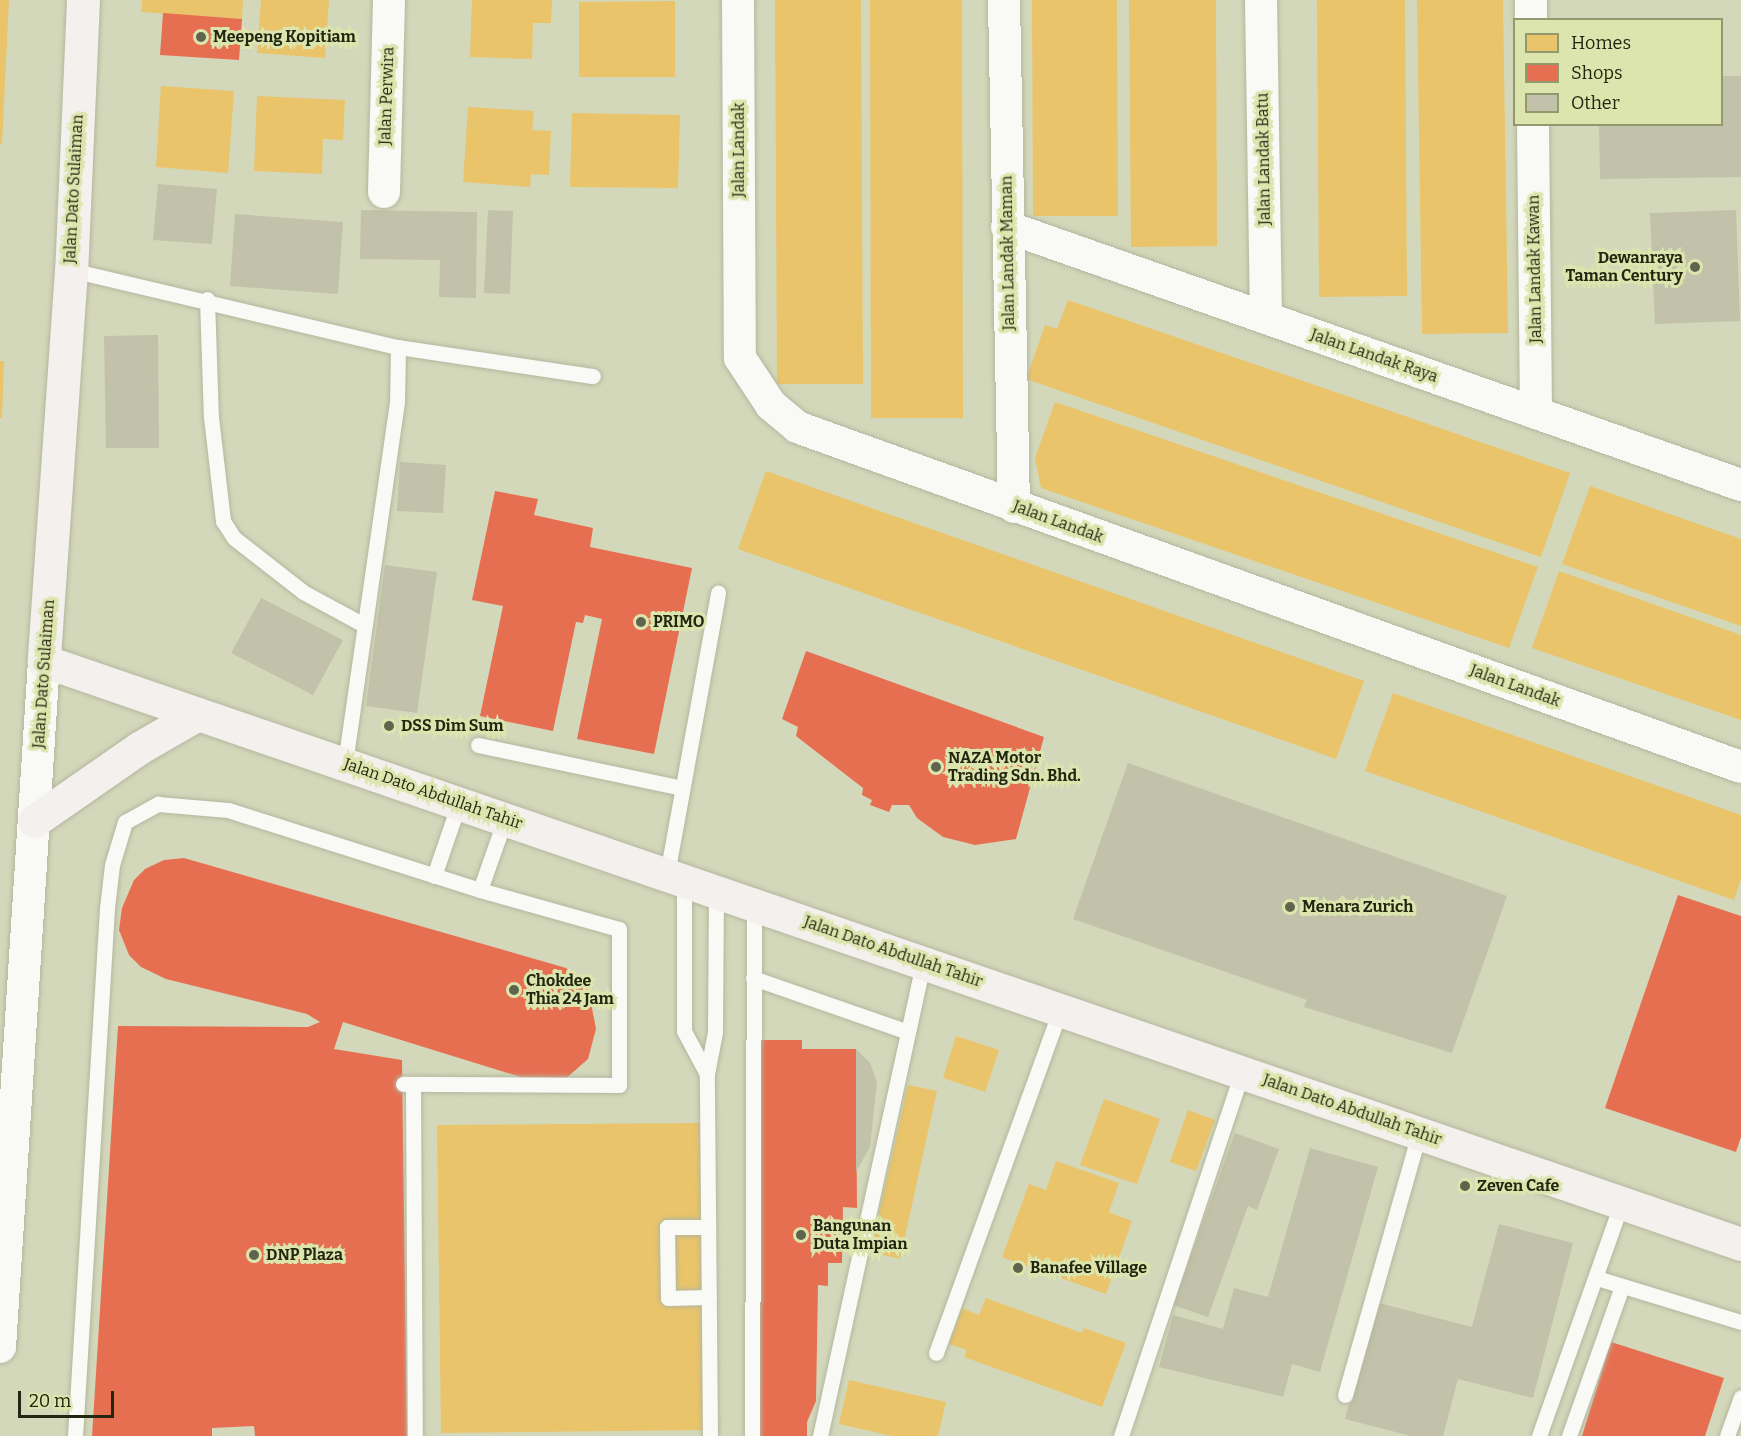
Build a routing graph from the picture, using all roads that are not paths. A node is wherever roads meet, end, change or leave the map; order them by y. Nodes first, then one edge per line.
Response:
1 (83, 0) edge
2 (389, 0) edge
3 (738, 0) edge
4 (1004, 0) edge
5 (1262, 0) edge
6 (1531, 0) edge
7 (1531, 18) edge
8 (1533, 126) edge
9 (384, 192) dead end
10 (1007, 227) junction
11 (70, 270) junction
12 (207, 299) junction
13 (1266, 318) junction
14 (398, 347) junction
15 (593, 376) dead end
16 (1536, 413) junction
17 (1741, 485) edge
18 (1014, 507) junction
19 (718, 593) dead end
20 (364, 625) junction
21 (44, 661) junction
22 (198, 714) junction
23 (478, 745) dead end
24 (345, 765) junction
25 (1741, 767) edge
26 (682, 788) junction
27 (459, 803) junction
28 (505, 819) junction
29 (34, 821) junction
30 (434, 876) junction
31 (675, 877) junction
32 (480, 890) junction
33 (716, 891) junction
34 (754, 904) junction
35 (923, 963) junction
36 (753, 978) junction
37 (1060, 1010) junction
38 (908, 1032) junction
39 (1242, 1073) junction
40 (707, 1074) junction
41 (1419, 1133) junction
42 (1622, 1202) junction
43 (708, 1227) junction
44 (1741, 1244) edge
45 (1597, 1278) junction
46 (1622, 1286) junction
47 (709, 1297) junction
48 (1741, 1322) edge
49 (0, 1347) edge
50 (936, 1353) dead end
51 (1345, 1395) dead end
52 (1741, 1397) edge
53 (75, 1436) edge
54 (415, 1436) edge
55 (710, 1436) edge
56 (752, 1436) edge
57 (820, 1436) edge
58 (1121, 1436) edge
59 (1539, 1436) edge
60 (1569, 1436) edge
61 (1727, 1436) edge

1 - 11 street, Jalan Dato Sulaiman
2 - 9 street, Jalan Perwira
3 - 18 street, Jalan Landak
4 - 10 street, Jalan Landak Maman
5 - 13 street, Jalan Landak Batu
6 - 7 street
8 - 16 street, Jalan Landak Kawan
10 - 13 street, Jalan Landak Raya
10 - 18 street, Jalan Landak Maman
11 - 12 lane
11 - 21 street, Jalan Dato Sulaiman
12 - 14 lane
12 - 20 lane
13 - 16 street, Jalan Landak Raya
14 - 15 lane
14 - 20 lane
16 - 17 street, Jalan Landak Raya
18 - 25 street, Jalan Landak
19 - 26 lane
20 - 24 lane
21 - 22 street, Jalan Dato Abdullah Tahir
21 - 29 street, Jalan Dato Sulaiman
22 - 24 street, Jalan Dato Abdullah Tahir
22 - 29 street
23 - 26 lane
24 - 27 street, Jalan Dato Abdullah Tahir
26 - 31 lane
27 - 28 street, Jalan Dato Abdullah Tahir
27 - 30 lane
28 - 31 street, Jalan Dato Abdullah Tahir
28 - 32 lane
29 - 49 street, Jalan Dato Sulaiman
30 - 32 lane
30 - 53 lane
31 - 33 street, Jalan Dato Abdullah Tahir
31 - 40 lane
32 - 54 lane
33 - 34 street, Jalan Dato Abdullah Tahir
33 - 40 lane
34 - 35 street, Jalan Dato Abdullah Tahir
34 - 36 lane
35 - 37 street, Jalan Dato Abdullah Tahir
35 - 38 lane
36 - 38 lane
36 - 56 lane
37 - 39 street, Jalan Dato Abdullah Tahir
37 - 50 lane
38 - 57 lane
39 - 41 street, Jalan Dato Abdullah Tahir
39 - 58 lane
40 - 43 lane
41 - 42 street, Jalan Dato Abdullah Tahir
41 - 51 lane
42 - 44 street, Jalan Dato Abdullah Tahir
42 - 45 lane
43 - 47 lane
43 - 47 lane
45 - 46 lane
45 - 59 lane
46 - 48 lane
46 - 60 lane
47 - 55 lane
52 - 61 lane

